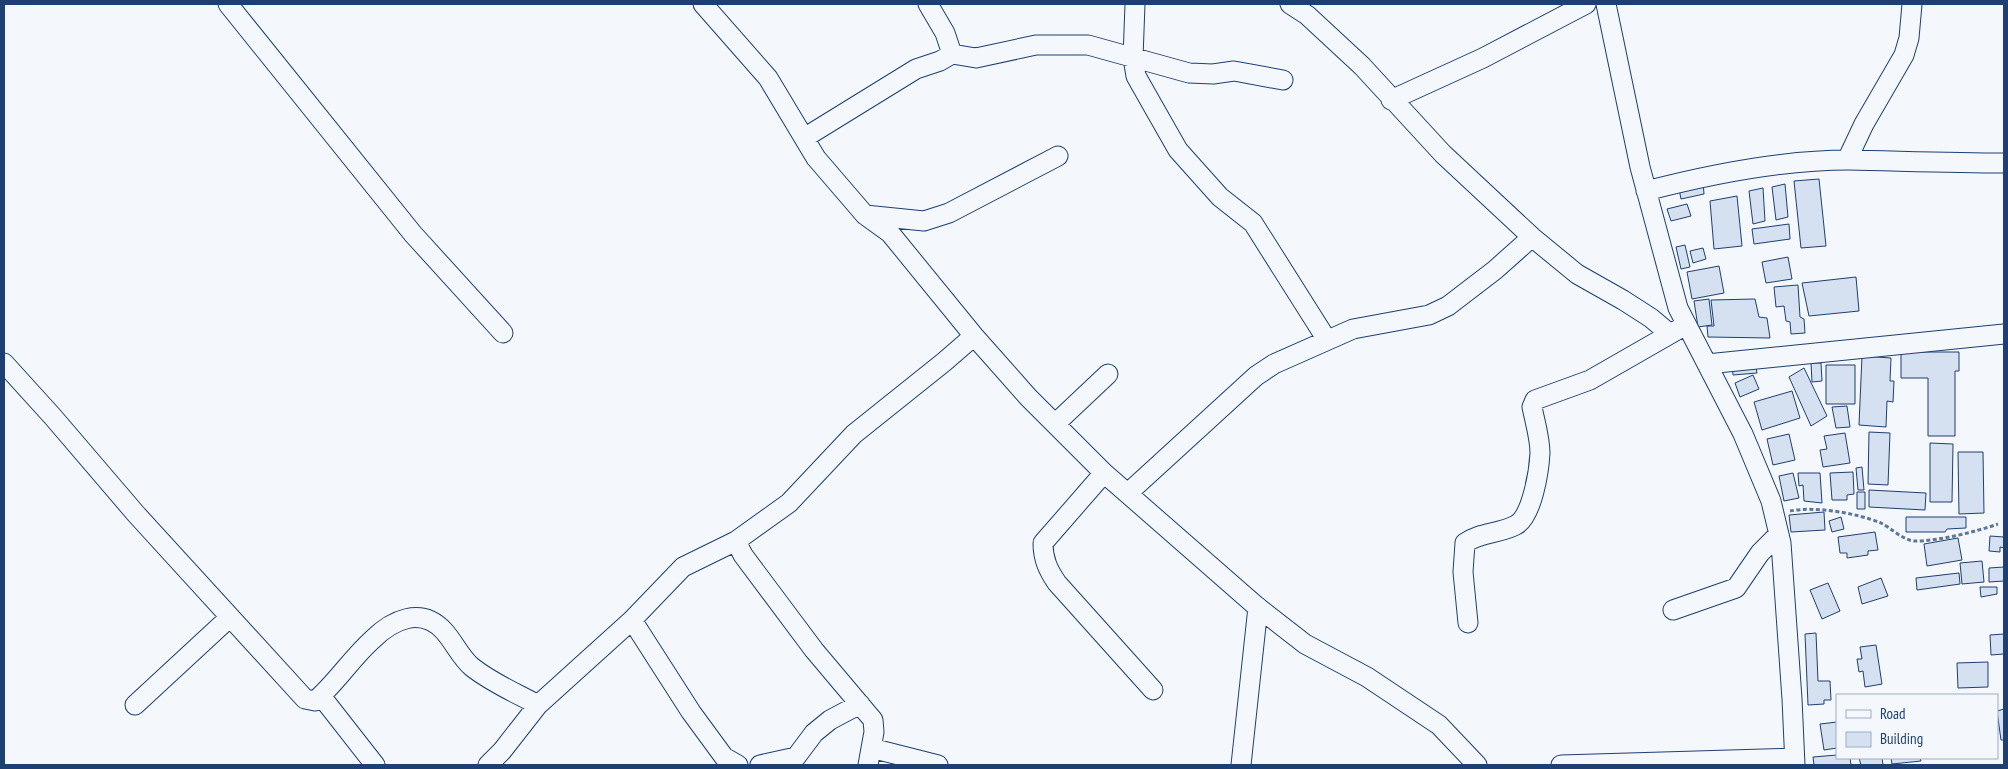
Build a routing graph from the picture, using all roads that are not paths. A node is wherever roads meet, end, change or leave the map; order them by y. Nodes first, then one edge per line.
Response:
1 (228, 4) edge
2 (703, 4) edge
3 (928, 4) edge
4 (1135, 4) edge
5 (1290, 4) edge
6 (1586, 4) edge
7 (1606, 4) edge
8 (1912, 4) edge
9 (952, 54) junction
10 (1133, 58) junction
11 (1283, 80) dead end
12 (1392, 100) junction
13 (804, 138) junction
14 (1058, 156) dead end
15 (1847, 160) junction
16 (2004, 163) edge
17 (1646, 191) junction
18 (865, 215) junction
19 (1532, 238) junction
20 (1677, 330) junction
21 (502, 333) dead end
22 (2004, 334) edge
23 (974, 336) junction
24 (1327, 340) junction
25 (4, 363) edge
26 (1706, 364) junction
27 (1108, 374) dead end
28 (1055, 424) junction
29 (1104, 473) junction
30 (1128, 493) junction
31 (1779, 534) junction
32 (736, 541) junction
33 (1258, 607) junction
34 (1673, 610) dead end
35 (229, 618) junction
36 (632, 620) junction
37 (1468, 623) dead end
38 (1153, 690) dead end
39 (321, 696) junction
40 (538, 704) junction
41 (860, 704) junction
42 (135, 705) dead end
43 (870, 757) edge
44 (1794, 762) edge
45 (375, 765) edge
46 (488, 765) edge
47 (738, 765) edge
48 (760, 765) edge
49 (938, 765) edge
50 (1241, 765) edge
51 (1477, 765) edge
52 (1561, 765) edge

1 - 21 street
2 - 13 street
3 - 9 street
4 - 10 street
5 - 12 street
6 - 12 street
7 - 17 street
8 - 15 street
9 - 10 street
9 - 13 street
10 - 11 street
10 - 24 street
12 - 19 street
13 - 18 street
14 - 18 street
15 - 16 street
15 - 17 street
17 - 20 street
18 - 23 street
19 - 20 street
19 - 24 street
20 - 26 street
20 - 37 street
22 - 26 street
23 - 28 street
23 - 32 street
24 - 30 street
25 - 35 street
26 - 31 street
27 - 28 street
28 - 29 street
29 - 30 street
29 - 38 street
30 - 33 street
31 - 34 street
31 - 44 street
32 - 36 street
32 - 41 street
33 - 50 street
33 - 51 street
35 - 39 street
35 - 42 street
36 - 40 street
36 - 47 street
39 - 40 street
39 - 45 street
40 - 46 street
41 - 43 street
41 - 48 street
43 - 49 street
44 - 52 street

